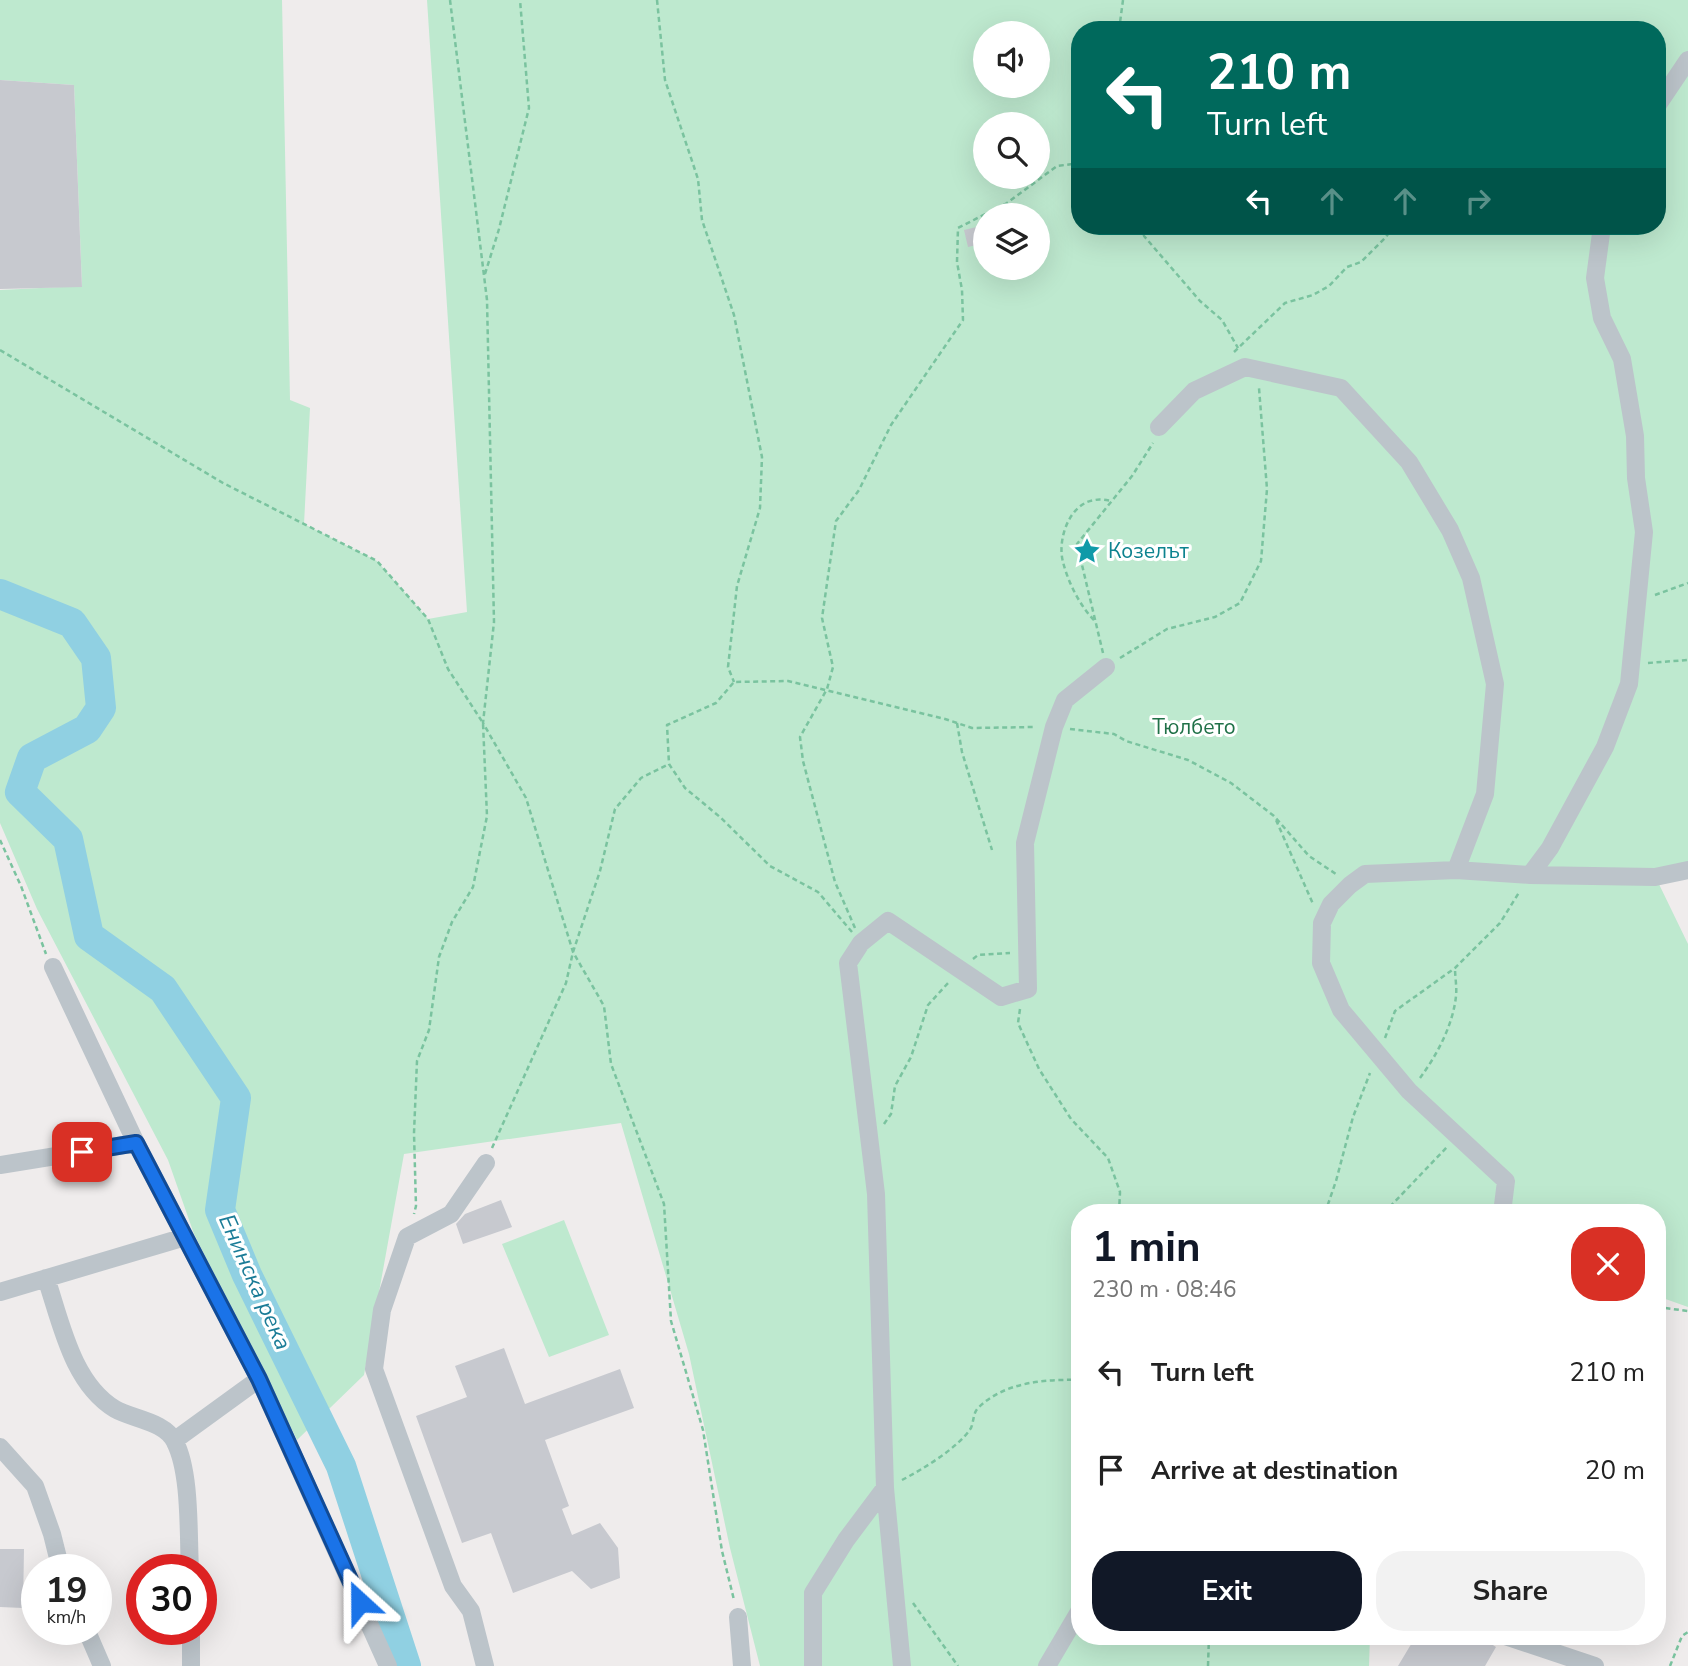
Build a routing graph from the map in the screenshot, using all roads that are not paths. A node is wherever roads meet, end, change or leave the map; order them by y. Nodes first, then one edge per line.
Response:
1 (1688, 60) edge
2 (1666, 93) edge
3 (1601, 235) edge
4 (1159, 427) road end
5 (1105, 667) road end
6 (1456, 870) junction
7 (1688, 870) edge
8 (1530, 875) junction
9 (53, 967) road end
10 (136, 1143) junction
11 (486, 1163) road end
12 (0, 1165) edge
13 (1503, 1204) edge
14 (185, 1237) junction
15 (46, 1278) junction
16 (0, 1292) edge
17 (259, 1379) junction
18 (175, 1440) junction
19 (0, 1447) edge
20 (885, 1488) junction
21 (57, 1554) edge
22 (189, 1554) edge
23 (738, 1616) road end
24 (1071, 1625) edge
25 (93, 1645) edge
26 (191, 1645) edge
27 (1532, 1645) edge
28 (102, 1666) edge
29 (191, 1666) edge
30 (388, 1666) edge
31 (485, 1666) edge
32 (742, 1666) edge
33 (813, 1666) edge
34 (902, 1666) edge
35 (1047, 1666) edge
36 (1595, 1666) edge

1 - 2 street
3 - 8 street
4 - 6 street
5 - 20 street
6 - 8 street
6 - 13 street
7 - 8 street
9 - 10 street
10 - 12 street
10 - 14 street
11 - 31 street
14 - 15 street
14 - 17 street
15 - 16 street
15 - 18 street
17 - 18 street
17 - 30 street
18 - 22 street
19 - 21 street
20 - 33 street
20 - 34 street
23 - 32 street
24 - 35 street
25 - 28 street
26 - 29 street
27 - 36 street

